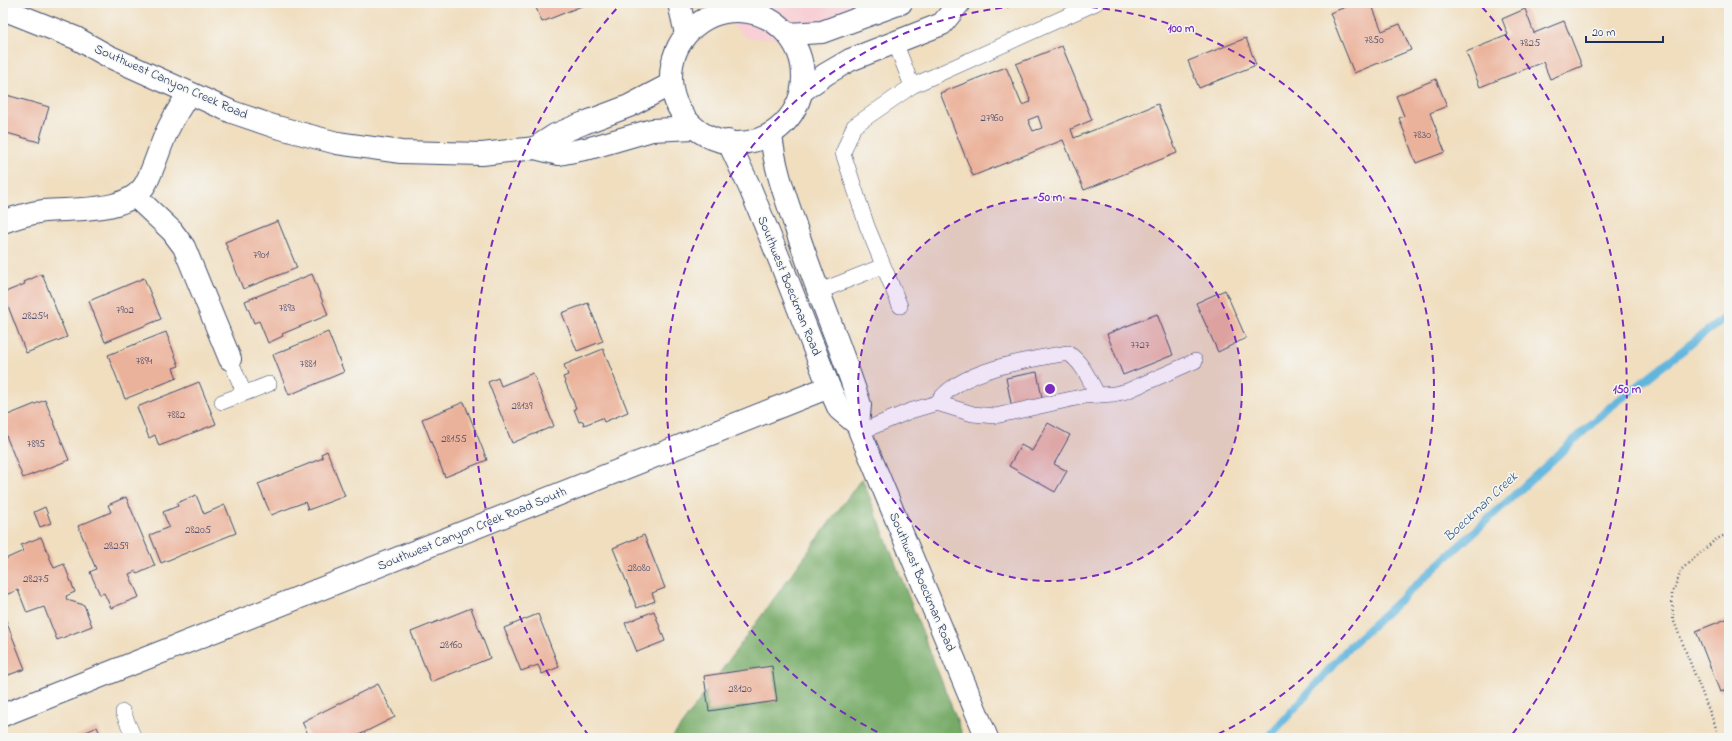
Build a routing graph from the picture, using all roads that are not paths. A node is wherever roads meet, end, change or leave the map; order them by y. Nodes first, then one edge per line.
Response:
1 (679, 3) edge
2 (901, 3) edge
3 (957, 3) edge
4 (1096, 3) edge
5 (724, 7) edge
6 (3, 9) edge
7 (686, 34) junction
8 (788, 34) junction
9 (895, 42) junction
10 (671, 84) junction
11 (912, 86) junction
12 (802, 91) junction
13 (189, 93) junction
14 (694, 128) junction
15 (771, 134) junction
16 (728, 142) junction
17 (534, 148) junction
18 (135, 196) junction
19 (3, 222) edge
20 (883, 266) junction
21 (818, 292) junction
22 (900, 306) dead end
23 (230, 359) joint
24 (1196, 361) dead end
25 (269, 384) dead end
26 (829, 387) junction
27 (244, 393) junction
28 (1098, 395) junction
29 (222, 402) dead end
30 (937, 403) junction
31 (859, 428) junction
32 (124, 712) dead end
33 (3, 715) edge
34 (134, 738) edge
35 (987, 738) edge

1 - 7 main road
2 - 8 main road
3 - 9 main road
4 - 11 lane
5 - 7 main road
5 - 8 main road
6 - 13 main road, Southwest Canyon Creek Road
7 - 10 main road
8 - 12 main road
9 - 11 lane
9 - 12 main road
10 - 14 main road
10 - 17 main road, Southwest Canyon Creek Road
11 - 20 lane
12 - 15 main road
13 - 17 main road, Southwest Canyon Creek Road
13 - 18 main road
14 - 16 main road
14 - 17 main road, Southwest Canyon Creek Road
15 - 16 main road
15 - 21 main road, Southwest Boeckman Road
16 - 26 main road, Southwest Boeckman Road
18 - 19 main road
18 - 23 main road
20 - 21 lane
20 - 22 lane
21 - 31 main road, Southwest Boeckman Road
23 - 27 lane
24 - 28 lane
25 - 27 lane
26 - 31 main road, Southwest Boeckman Road
26 - 33 main road, Southwest Canyon Creek Road South
27 - 29 lane
28 - 30 lane
28 - 30 lane
30 - 31 lane
31 - 35 main road, Southwest Boeckman Road
32 - 34 lane

